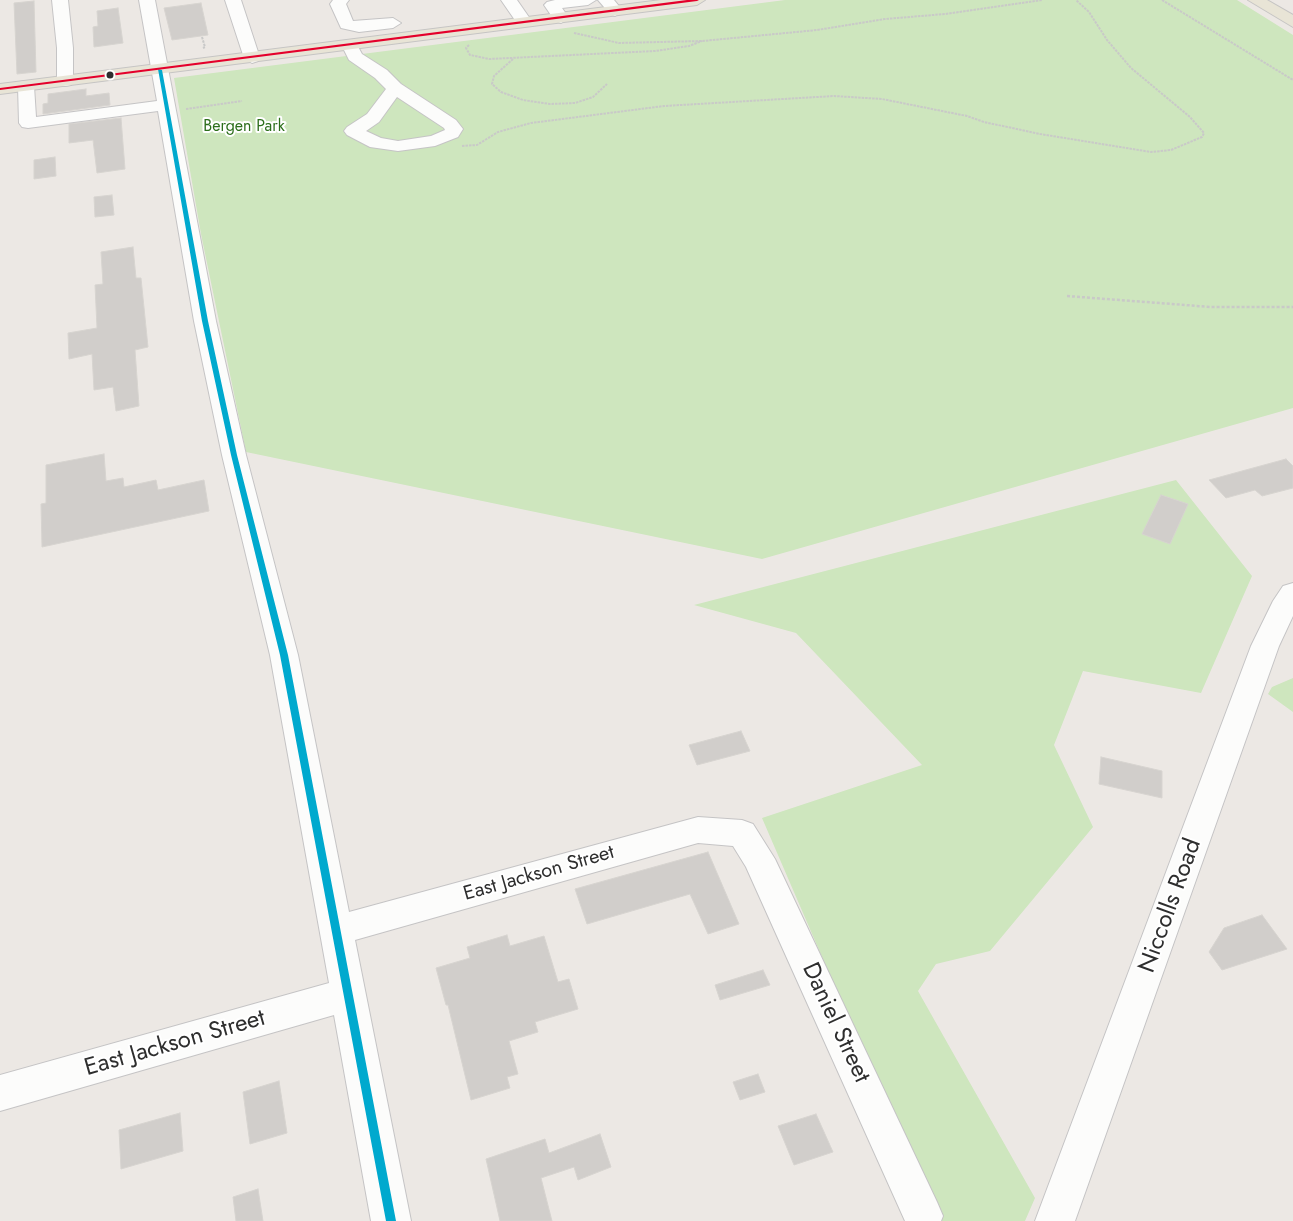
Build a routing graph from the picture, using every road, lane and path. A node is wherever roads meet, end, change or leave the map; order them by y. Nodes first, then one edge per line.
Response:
1 (60, 0) edge
2 (147, 0) edge
3 (233, 0) edge
4 (341, 0) edge
5 (509, 0) edge
6 (588, 0) edge
7 (697, 0) edge
8 (1042, 0) edge
9 (1076, 0) edge
10 (1162, 0) edge
11 (1256, 0) edge
12 (1285, 0) edge
13 (646, 3) edge
14 (1293, 5) edge
15 (610, 6) edge
16 (559, 7) edge
17 (1293, 22) edge
18 (393, 23) dead end
19 (525, 23) junction
20 (567, 33) dead end
21 (702, 41) junction
22 (342, 42) junction
23 (474, 42) dead end
24 (252, 58) junction
25 (513, 58) junction
26 (160, 70) junction
27 (1293, 80) edge
28 (65, 81) junction
29 (607, 84) dead end
30 (26, 86) junction
31 (395, 88) junction
32 (0, 90) edge
33 (242, 101) dead end
34 (166, 108) junction
35 (477, 145) dead end
36 (1067, 296) dead end
37 (1293, 307) edge
38 (1293, 594) edge
39 (742, 833) joint
40 (338, 930) junction
41 (349, 994) junction
42 (0, 1093) edge
43 (923, 1216) dead end
44 (391, 1221) edge
45 (1055, 1221) edge

1 - 28 street
2 - 26 street
3 - 24 street
4 - 18 street
5 - 19 street
6 - 16 street
7 - 13 main road
8 - 21 path
9 - 35 path
10 - 27 path
11 - 17 main road
12 - 14 main road
13 - 15 main road
15 - 16 main road
16 - 19 main road
19 - 22 main road
20 - 21 path
21 - 25 path
22 - 24 main road
22 - 31 street
23 - 25 path
24 - 26 main road
25 - 29 path
26 - 28 main road
26 - 34 street
28 - 30 main road
30 - 32 main road
30 - 34 street
31 - 31 street
33 - 34 path
34 - 40 street
36 - 37 path
38 - 45 street, Niccolls Road
39 - 40 street, East Jackson Street
39 - 43 street, Daniel Street
40 - 41 street
41 - 42 street, East Jackson Street
41 - 44 street

